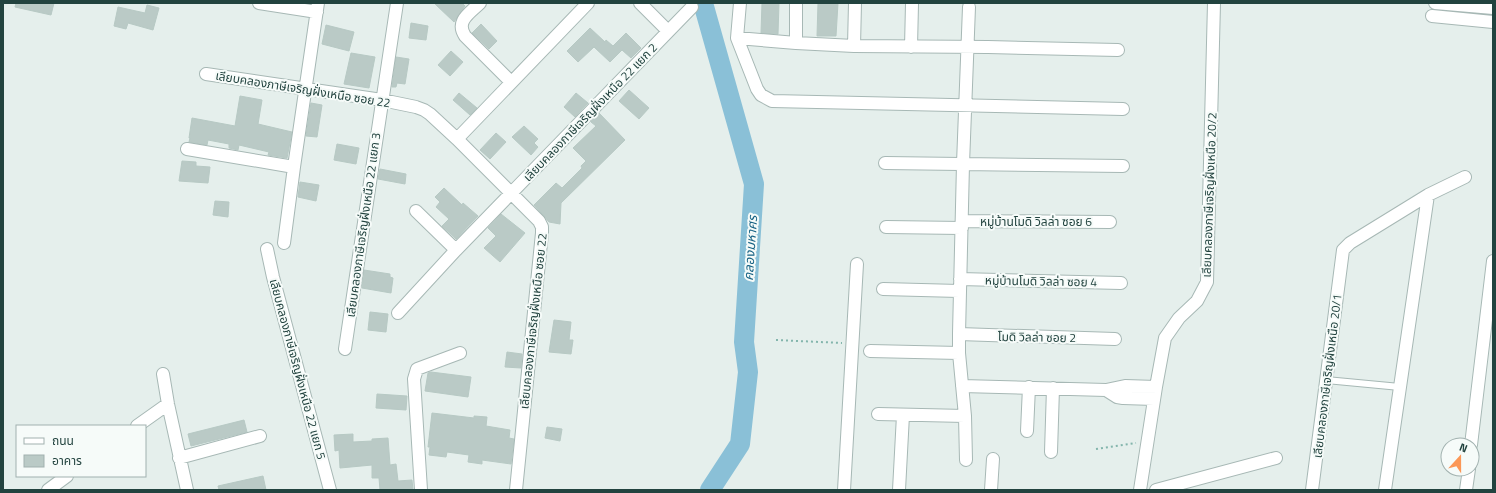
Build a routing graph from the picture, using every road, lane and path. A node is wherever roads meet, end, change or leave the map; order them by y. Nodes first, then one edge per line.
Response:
1 (259, 3) edge
2 (397, 3) edge
3 (480, 3) edge
4 (588, 3) edge
5 (640, 3) edge
6 (740, 3) edge
7 (796, 3) edge
8 (855, 3) edge
9 (1214, 3) edge
10 (1435, 3) edge
11 (912, 4) edge
12 (692, 7) dead end
13 (317, 8) edge
14 (969, 8) dead end
15 (1493, 8) edge
16 (1432, 16) dead end
17 (1493, 22) edge
18 (668, 31) junction
19 (737, 38) junction
20 (796, 43) junction
21 (854, 46) junction
22 (912, 47) junction
23 (968, 47) junction
24 (1118, 50) dead end
25 (206, 74) dead end
26 (511, 82) junction
27 (305, 89) junction
28 (382, 100) junction
29 (965, 105) junction
30 (1123, 109) dead end
31 (457, 139) junction
32 (187, 149) dead end
33 (885, 163) dead end
34 (963, 164) junction
35 (1123, 166) dead end
36 (294, 167) junction
37 (1465, 177) dead end
38 (512, 193) junction
39 (1428, 195) junction
40 (416, 211) dead end
41 (1110, 222) dead end
42 (962, 224) junction
43 (886, 227) dead end
44 (284, 243) dead end
45 (267, 248) dead end
46 (456, 250) junction
47 (1493, 261) edge
48 (857, 264) dead end
49 (960, 279) junction
50 (1121, 283) dead end
51 (883, 290) dead end
52 (959, 291) junction
53 (398, 312) dead end
54 (959, 334) junction
55 (1115, 338) dead end
56 (776, 340) dead end
57 (853, 343) junction
58 (345, 349) dead end
59 (870, 351) dead end
60 (460, 353) dead end
61 (959, 353) junction
62 (163, 374) dead end
63 (1326, 380) junction
64 (962, 386) junction
65 (1029, 387) junction
66 (1156, 387) junction
67 (1053, 388) junction
68 (1400, 388) junction
69 (1106, 390) junction
70 (1154, 399) junction
71 (168, 404) junction
72 (878, 414) dead end
73 (903, 415) junction
74 (965, 416) junction
75 (137, 425) edge
76 (1027, 431) dead end
77 (260, 436) dead end
78 (1473, 437) edge
79 (1147, 442) junction
80 (1096, 449) dead end
81 (1051, 452) dead end
82 (179, 458) junction
83 (1276, 458) dead end
84 (993, 459) dead end
85 (966, 460) dead end
86 (66, 477) edge
87 (1468, 477) edge
88 (186, 485) edge
89 (48, 490) edge
90 (175, 490) edge
91 (330, 490) edge
92 (421, 490) edge
93 (516, 490) edge
94 (844, 490) edge
95 (899, 490) edge
96 (991, 490) edge
97 (1140, 490) edge
98 (1156, 490) edge
99 (1312, 490) edge
100 (1385, 490) edge
101 (1466, 490) edge

1 - 13 street
2 - 28 street, เลียบคลองภาษีเจริญฝั่งเหนือ 22 แยก 3
3 - 26 street
4 - 26 street
5 - 18 street
6 - 19 street
7 - 20 street
8 - 21 street
9 - 66 street, เลียบคลองภาษีเจริญฝั่งเหนือ 20/2
10 - 15 street
11 - 22 street
12 - 18 street, เลียบคลองภาษีเจริญฝั่งเหนือ 22 แยก 2
13 - 27 street
14 - 23 street
16 - 17 street
18 - 38 street, เลียบคลองภาษีเจริญฝั่งเหนือ 22 แยก 2
19 - 20 street
19 - 29 street
20 - 21 street
21 - 22 street
22 - 23 street
23 - 24 street
23 - 29 street
25 - 27 street, เลียบคลองภาษีเจริญฝั่งเหนือ ซอย 22
26 - 31 street
27 - 28 street, เลียบคลองภาษีเจริญฝั่งเหนือ ซอย 22
27 - 36 street
28 - 31 street, เลียบคลองภาษีเจริญฝั่งเหนือ ซอย 22
28 - 58 street, เลียบคลองภาษีเจริญฝั่งเหนือ 22 แยก 3
29 - 30 street
29 - 34 street
31 - 38 street, เลียบคลองภาษีเจริญฝั่งเหนือ ซอย 22
32 - 36 street
33 - 34 street
34 - 35 street
34 - 42 street
36 - 44 street
37 - 39 street, เลียบคลองภาษีเจริญฝั่งเหนือ 20/1
38 - 46 street, เลียบคลองภาษีเจริญฝั่งเหนือ 22 แยก 2
38 - 93 street, เลียบคลองภาษีเจริญฝั่งเหนือ ซอย 22
39 - 63 street, เลียบคลองภาษีเจริญฝั่งเหนือ 20/1
39 - 68 street
40 - 46 street
41 - 42 street, หมู่บ้านโมดิ วิลล่า ซอย 6
42 - 43 street, หมู่บ้านโมดิ วิลล่า ซอย 6
42 - 49 street
45 - 91 street, เลียบคลองภาษีเจริญฝั่งเหนือ 22 แยก 5
46 - 53 street, เลียบคลองภาษีเจริญฝั่งเหนือ 22 แยก 2
47 - 78 street
48 - 57 street
49 - 50 street, หมู่บ้านโมดิ วิลล่า ซอย 4
49 - 52 street
51 - 52 street
52 - 54 street
54 - 55 street, โมดิ วิลล่า ซอย 2
54 - 61 street
56 - 57 path
57 - 94 street
59 - 61 street
60 - 92 street
61 - 64 street
62 - 71 street
63 - 68 lane
63 - 99 street, เลียบคลองภาษีเจริญฝั่งเหนือ 20/1
64 - 65 street
64 - 74 street
65 - 67 street
65 - 76 street
66 - 69 street
66 - 70 street, เลียบคลองภาษีเจริญฝั่งเหนือ 20/2
67 - 69 street
67 - 81 street
68 - 100 street
69 - 70 street
70 - 79 street, เลียบคลองภาษีเจริญฝั่งเหนือ 20/2
71 - 75 street
71 - 82 street
72 - 73 street
73 - 74 street
73 - 95 street
74 - 85 street
77 - 82 street
79 - 80 path
79 - 97 street, เลียบคลองภาษีเจริญฝั่งเหนือ 20/2
82 - 88 street
83 - 98 street
84 - 96 street
86 - 89 street
87 - 101 street
88 - 90 street

